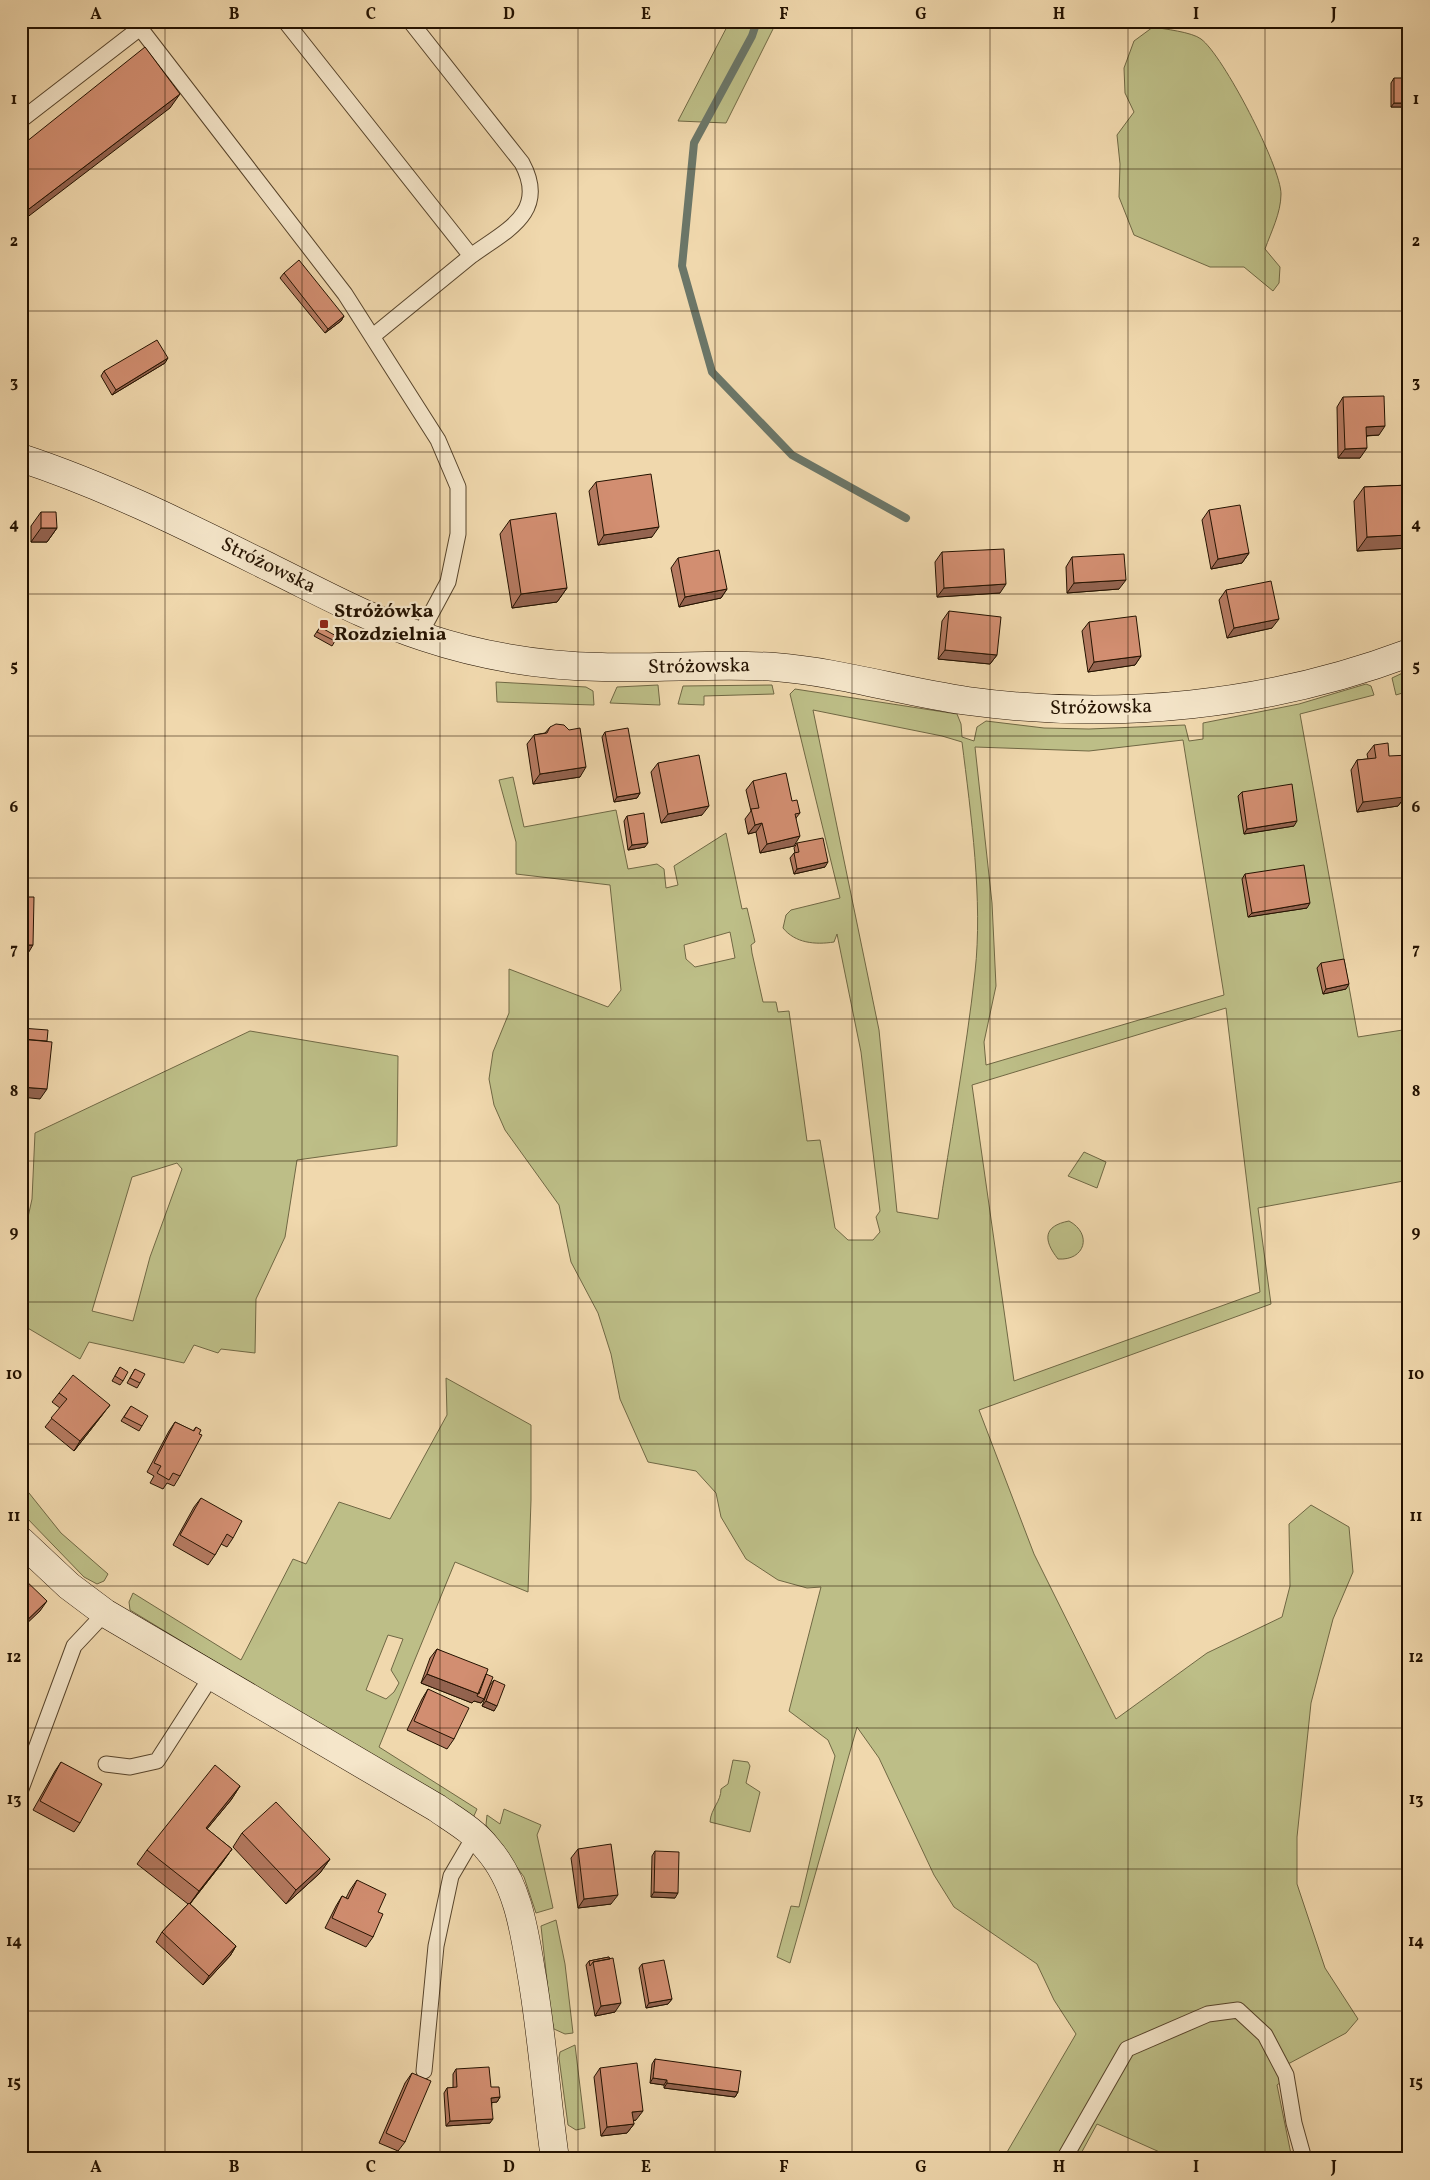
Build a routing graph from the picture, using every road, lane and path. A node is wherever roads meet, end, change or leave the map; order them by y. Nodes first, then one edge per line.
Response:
1 (285, 21) edge
2 (410, 21) edge
3 (137, 25) edge
4 (21, 120) edge
5 (471, 256) junction
6 (373, 336) junction
7 (21, 458) edge
8 (419, 636) junction
9 (1409, 653) edge
10 (21, 1541) edge
11 (105, 1613) junction
12 (211, 1677) junction
13 (106, 1764) dead end
14 (21, 1790) edge
15 (475, 1835) junction
16 (424, 2071) dead end
17 (555, 2159) edge
18 (1064, 2159) edge
19 (1304, 2159) edge

1 - 5 lane
2 - 5 lane
3 - 4 lane
3 - 6 lane
5 - 6 lane
6 - 8 lane
7 - 8 street, Stróżowska
8 - 9 street, Stróżowska
10 - 11 street
11 - 12 street
11 - 14 lane
12 - 13 lane
12 - 15 street
15 - 16 lane
15 - 17 street
18 - 19 lane

